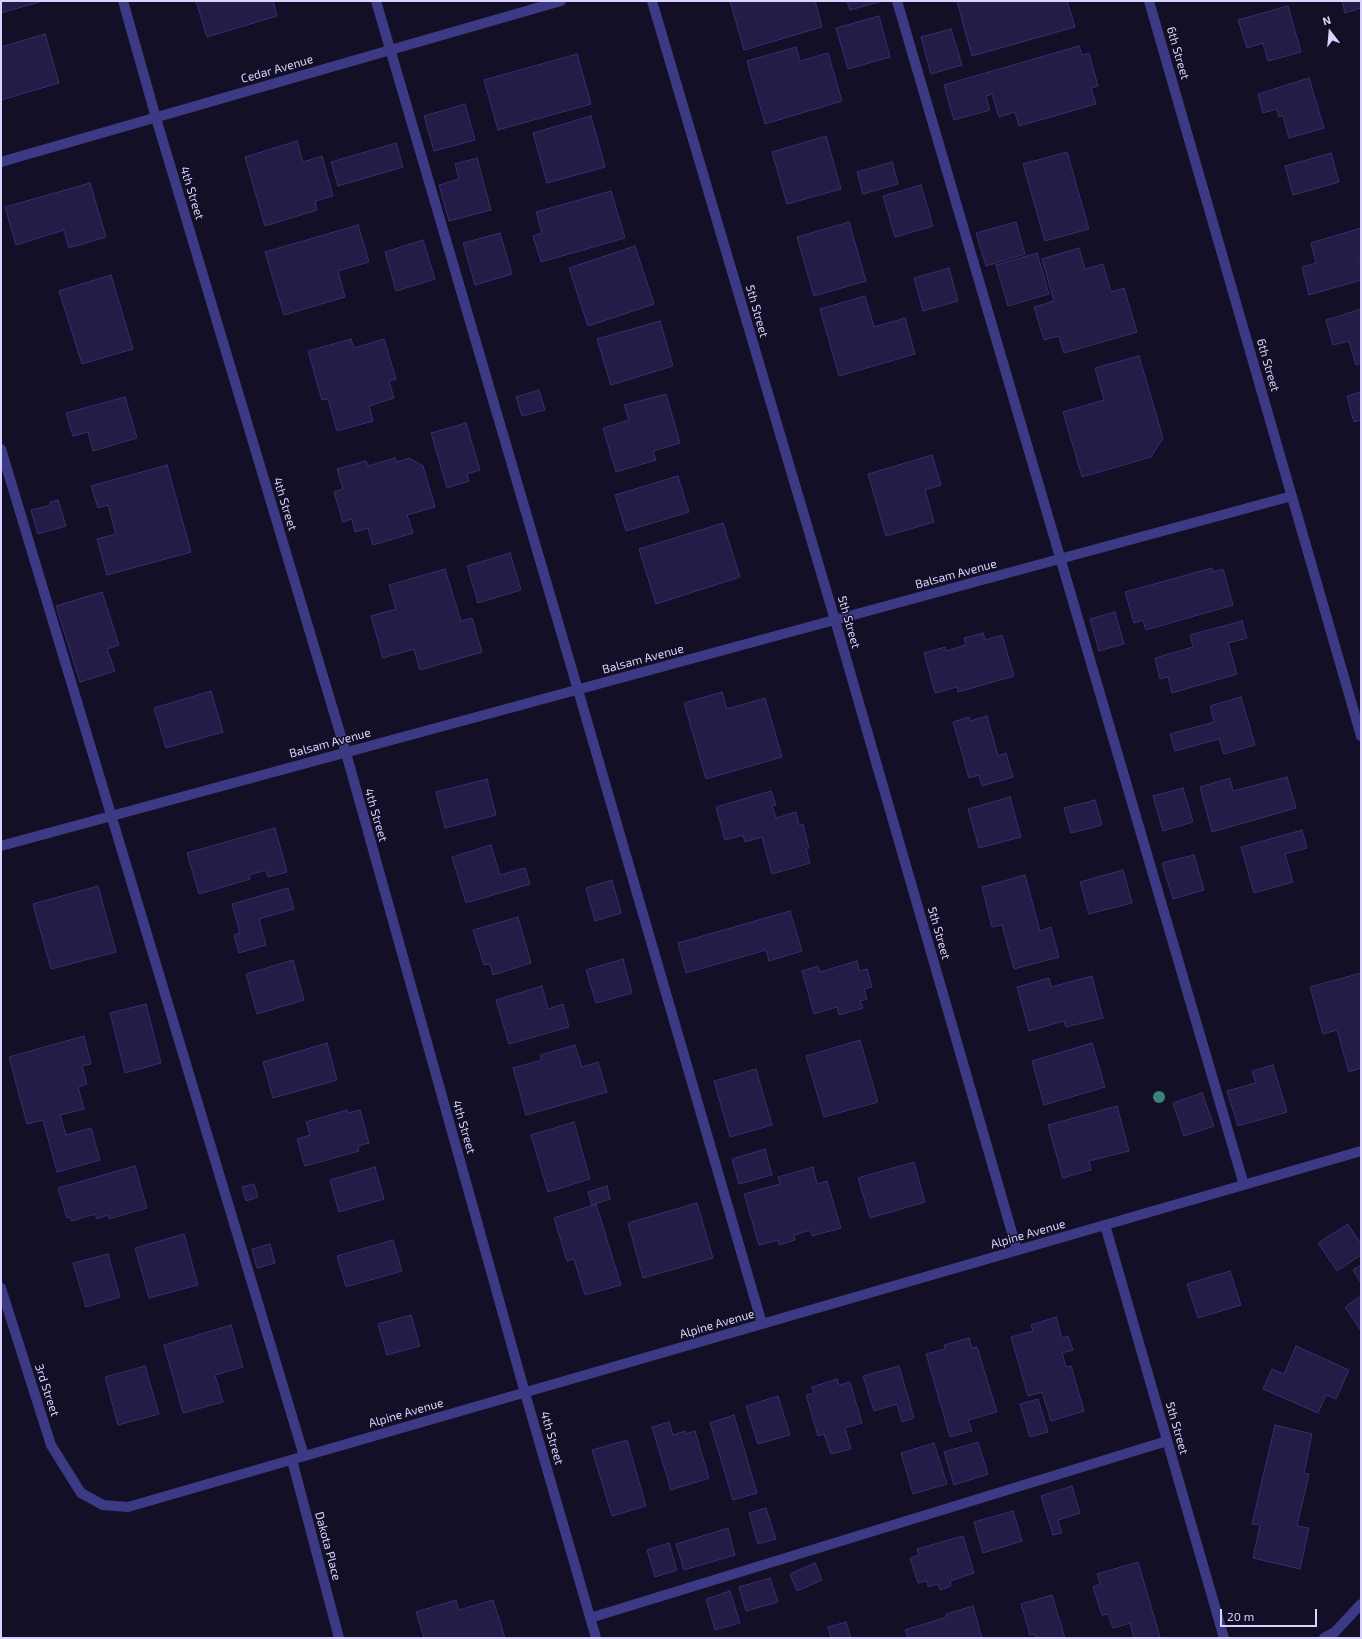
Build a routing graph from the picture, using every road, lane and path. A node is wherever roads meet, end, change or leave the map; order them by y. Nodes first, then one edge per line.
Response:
1 (123, 1) edge
2 (376, 1) edge
3 (561, 1) edge
4 (652, 1) edge
5 (897, 1) edge
6 (1149, 1) edge
7 (390, 50) junction
8 (156, 118) junction
9 (1, 162) edge
10 (1, 449) edge
11 (1292, 496) junction
12 (1060, 559) junction
13 (835, 620) junction
14 (578, 690) junction
15 (1361, 736) edge
16 (346, 753) junction
17 (112, 816) junction
18 (1, 846) edge
19 (1361, 1151) edge
20 (1244, 1185) junction
21 (1105, 1225) junction
22 (1017, 1250) junction
23 (1, 1288) edge
24 (762, 1324) junction
25 (525, 1393) junction
26 (1167, 1441) junction
27 (304, 1456) junction
28 (292, 1460) junction
29 (81, 1493) joint
30 (1361, 1604) edge
31 (590, 1618) junction
32 (340, 1638) edge
33 (596, 1638) edge
34 (1224, 1638) edge
35 (1324, 1638) edge

1 - 8 street, 4th Street
2 - 7 street
3 - 7 street, Cedar Avenue
4 - 13 street, 5th Street
5 - 12 street
6 - 11 street, 6th Street
7 - 8 street, Cedar Avenue
7 - 14 street
8 - 9 street, Cedar Avenue
8 - 16 street, 4th Street
10 - 17 street
11 - 12 street, Balsam Avenue
11 - 15 street, 6th Street
12 - 13 street, Balsam Avenue
12 - 20 street
13 - 14 street, Balsam Avenue
13 - 22 street, 5th Street
14 - 16 street, Balsam Avenue
14 - 24 street
16 - 17 street, Balsam Avenue
16 - 25 street, 4th Street
17 - 18 street, Balsam Avenue
17 - 27 street
19 - 20 street, Alpine Avenue
20 - 21 street, Alpine Avenue
21 - 22 street, Alpine Avenue
21 - 26 street, 5th Street
22 - 24 street, Alpine Avenue
23 - 29 street, 3rd Street
24 - 25 street, Alpine Avenue
25 - 27 street, Alpine Avenue
25 - 31 street, 4th Street
26 - 31 street
26 - 34 street, 5th Street
27 - 28 street, Alpine Avenue
28 - 29 street, Alpine Avenue
28 - 32 street, Dakota Place
30 - 35 street
31 - 33 street, 4th Street

